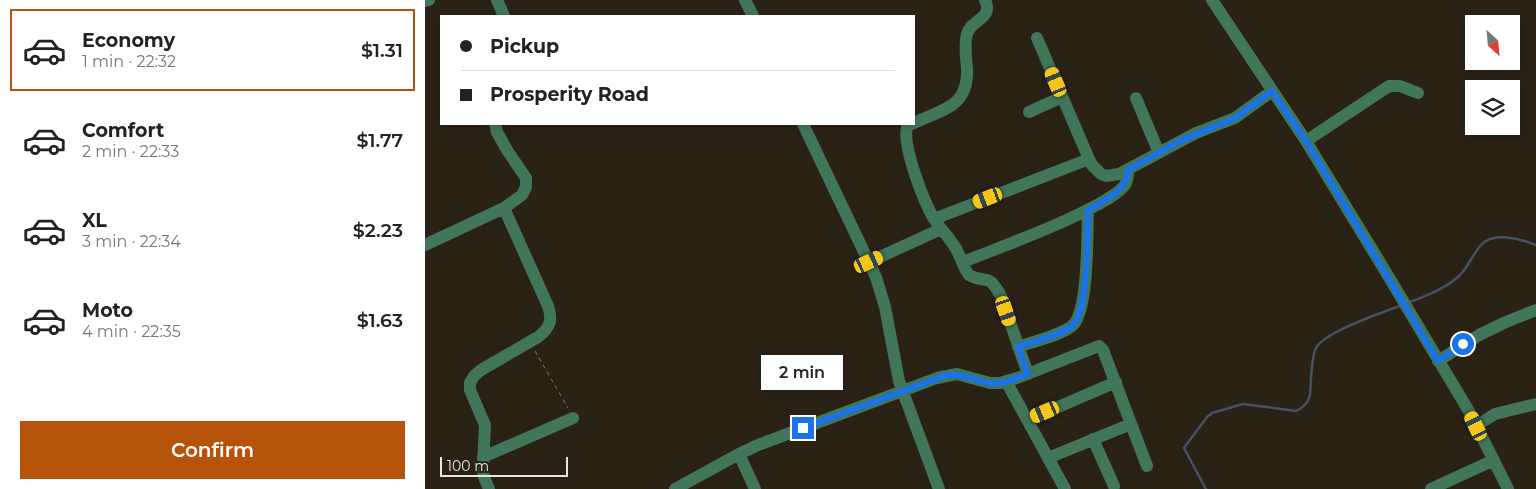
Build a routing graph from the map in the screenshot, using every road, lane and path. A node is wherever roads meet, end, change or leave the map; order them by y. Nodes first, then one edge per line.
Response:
1 (429, 0) edge
2 (497, 0) edge
3 (745, 0) edge
4 (985, 0) edge
5 (1212, 0) edge
6 (425, 2) edge
7 (504, 15) edge
8 (752, 15) edge
9 (1037, 38) dead end
10 (1271, 89) junction
11 (1418, 94) dead end
12 (1062, 97) junction
13 (1250, 97) dead end
14 (1136, 98) dead end
15 (1029, 112) dead end
16 (915, 122) edge
17 (495, 125) edge
18 (803, 125) edge
19 (910, 125) edge
20 (1306, 141) junction
21 (1159, 153) junction
22 (1089, 159) junction
23 (1128, 170) junction
24 (504, 208) junction
25 (1088, 210) junction
26 (938, 224) junction
27 (425, 245) edge
28 (869, 262) junction
29 (963, 262) junction
30 (1536, 310) edge
31 (530, 341) junction
32 (1018, 347) junction
33 (1438, 361) junction
34 (1028, 374) junction
35 (1006, 381) junction
36 (1116, 382) junction
37 (902, 391) junction
38 (1536, 404) edge
39 (573, 418) joint
40 (1028, 420) junction
41 (1131, 424) junction
42 (1476, 426) junction
43 (1093, 440) junction
44 (739, 454) junction
45 (483, 458) junction
46 (1048, 458) junction
47 (1494, 460) junction
48 (1147, 466) dead end
49 (1114, 486) dead end
50 (489, 489) edge
51 (675, 489) edge
52 (755, 489) edge
53 (939, 489) edge
54 (1065, 489) edge
55 (1431, 489) edge
56 (1508, 489) edge

1 - 6 street
2 - 7 street
3 - 8 street
4 - 16 street
5 - 10 street
9 - 12 street
10 - 13 street
10 - 20 street
10 - 21 street
11 - 20 street
12 - 15 street
12 - 22 street
14 - 21 street
17 - 24 street
18 - 28 street
19 - 26 street
20 - 33 street
21 - 23 street
22 - 23 street
22 - 26 street
23 - 25 street
24 - 27 street
24 - 31 street
25 - 29 street
25 - 32 street
26 - 28 street
26 - 29 street
28 - 37 street
29 - 32 street
30 - 33 street
31 - 39 path
31 - 45 street
32 - 34 street
33 - 42 street
34 - 35 street
34 - 36 street
35 - 37 street
35 - 40 street
36 - 40 street
36 - 41 street
37 - 44 street
37 - 53 street
38 - 42 street
39 - 45 street
40 - 46 street
41 - 43 street
41 - 48 street
42 - 47 street
43 - 46 street
43 - 49 street
44 - 51 street
44 - 52 street
45 - 50 street
46 - 54 street
47 - 55 street
47 - 56 street

